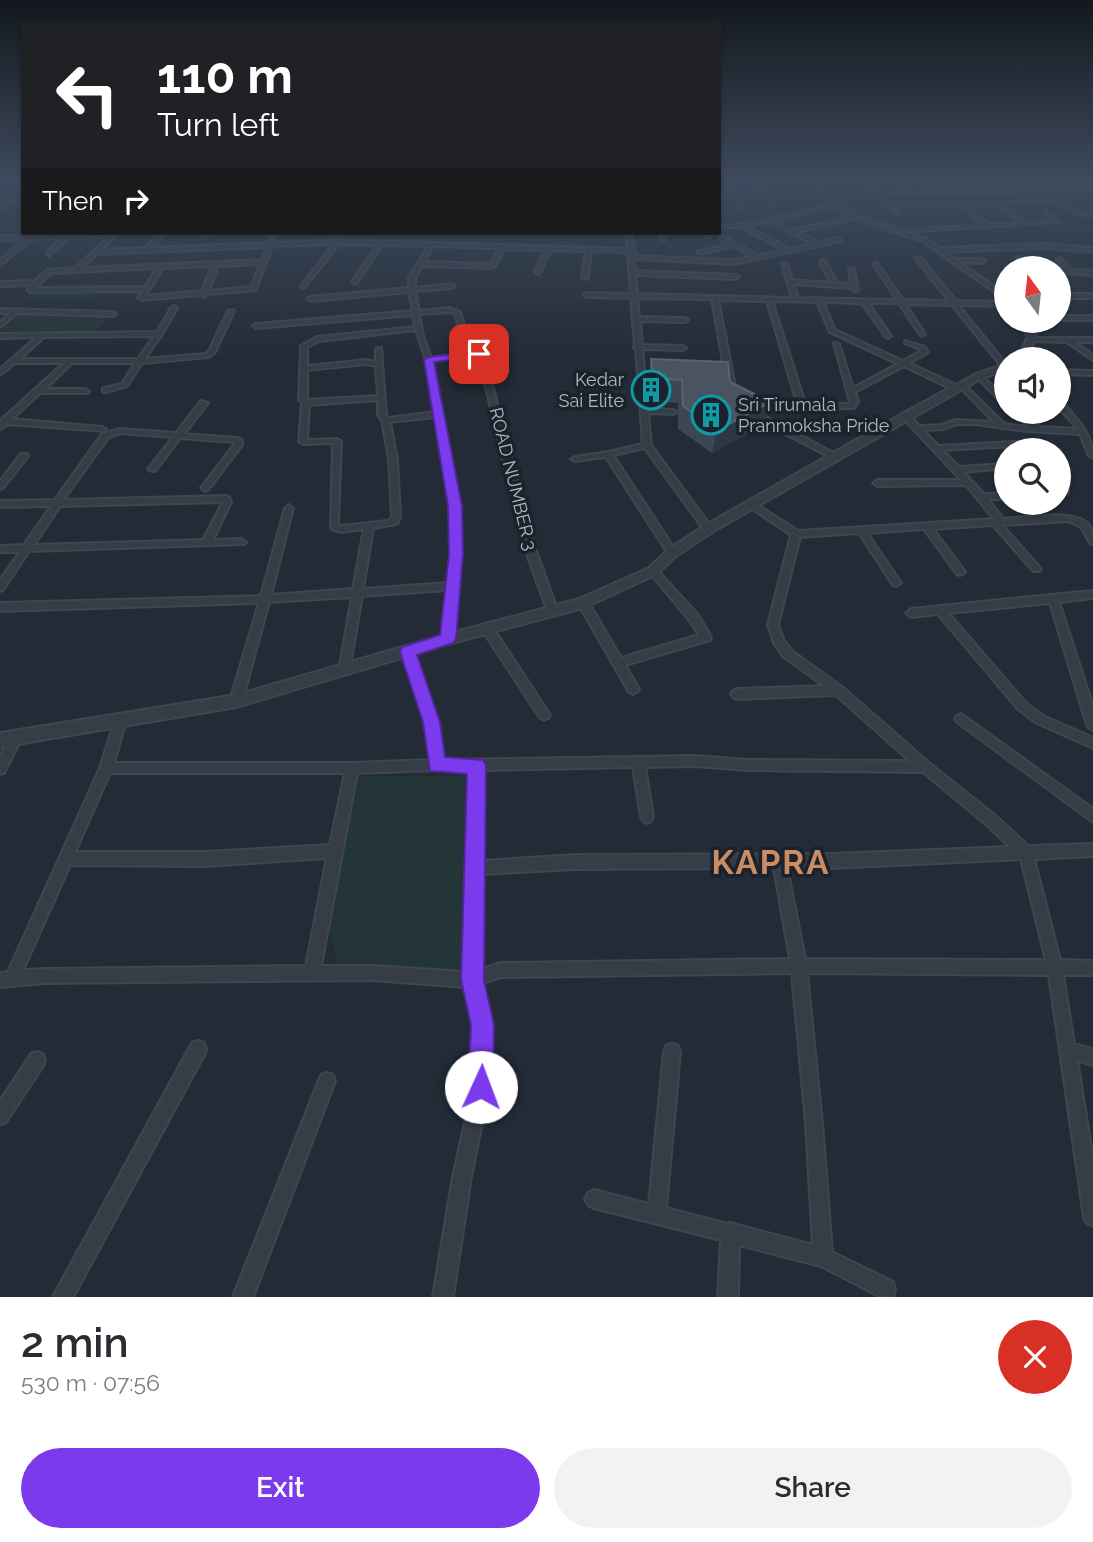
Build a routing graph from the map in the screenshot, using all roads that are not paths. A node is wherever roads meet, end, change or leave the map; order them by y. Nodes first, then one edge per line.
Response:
1 (28, 240) edge
2 (64, 240) edge
3 (110, 240) edge
4 (156, 240) edge
5 (271, 240) edge
6 (630, 240) edge
7 (724, 240) edge
8 (768, 240) edge
9 (810, 240) edge
10 (839, 240) dead end
11 (922, 240) edge
12 (338, 242) junction
13 (381, 243) junction
14 (269, 244) junction
15 (819, 244) junction
16 (431, 245) junction
17 (733, 245) junction
18 (502, 247) junction
19 (548, 248) junction
20 (146, 250) junction
21 (589, 250) junction
22 (789, 250) junction
23 (942, 250) junction
24 (1093, 250) edge
25 (96, 252) junction
26 (700, 252) dead end
27 (49, 254) dead end
28 (632, 254) junction
29 (757, 257) junction
30 (918, 258) dead end
31 (734, 261) junction
32 (958, 261) junction
33 (982, 261) dead end
34 (263, 262) junction
35 (823, 262) dead end
36 (0, 263) edge
37 (419, 264) junction
38 (784, 264) dead end
39 (876, 264) dead end
40 (215, 265) junction
41 (160, 268) junction
42 (852, 269) dead end
43 (76, 270) junction
44 (538, 272) dead end
45 (1071, 272) edge
46 (1093, 273) edge
47 (632, 274) junction
48 (585, 277) dead end
49 (736, 277) junction
50 (355, 282) dead end
51 (791, 282) junction
52 (37, 283) junction
53 (0, 284) edge
54 (835, 285) junction
55 (304, 286) dead end
56 (452, 286) dead end
57 (855, 286) junction
58 (994, 287) edge
59 (145, 289) junction
60 (412, 290) junction
61 (204, 295) junction
62 (587, 295) dead end
63 (634, 296) junction
64 (1071, 296) edge
65 (1093, 296) edge
66 (310, 299) dead end
67 (715, 299) junction
68 (740, 299) junction
69 (769, 299) junction
70 (796, 300) junction
71 (820, 301) junction
72 (855, 301) junction
73 (864, 301) junction
74 (901, 301) junction
75 (952, 303) junction
76 (994, 304) edge
77 (174, 308) dead end
78 (0, 311) edge
79 (230, 311) dead end
80 (16, 312) junction
81 (416, 312) junction
82 (113, 314) dead end
83 (1071, 318) edge
84 (1093, 318) edge
85 (635, 319) junction
86 (685, 320) dead end
87 (0, 325) edge
88 (256, 326) dead end
89 (419, 328) junction
90 (1030, 333) edge
91 (159, 334) junction
92 (922, 334) dead end
93 (0, 336) edge
94 (42, 336) junction
95 (888, 336) dead end
96 (1028, 340) junction
97 (1093, 340) edge
98 (907, 342) dead end
99 (1070, 342) junction
100 (836, 344) dead end
101 (637, 347) junction
102 (1025, 347) edge
103 (682, 348) dead end
104 (379, 349) dead end
105 (471, 354) junction
106 (994, 358) edge
107 (1093, 358) edge
108 (429, 360) junction
109 (13, 361) junction
110 (140, 361) junction
111 (69, 362) junction
112 (905, 364) junction
113 (380, 365) junction
114 (304, 368) junction
115 (1071, 372) edge
116 (0, 373) edge
117 (994, 373) edge
118 (1093, 373) edge
119 (979, 376) junction
120 (639, 377) junction
121 (652, 378) edge
122 (718, 380) edge
123 (730, 380) junction
124 (961, 388) junction
125 (106, 390) dead end
126 (994, 390) edge
127 (36, 391) junction
128 (85, 391) dead end
129 (852, 391) junction
130 (382, 398) junction
131 (204, 403) dead end
132 (306, 403) junction
133 (733, 403) edge
134 (802, 406) junction
135 (643, 411) junction
136 (673, 412) dead end
137 (439, 414) junction
138 (906, 416) junction
139 (1071, 418) edge
140 (386, 420) junction
141 (3, 424) edge
142 (1031, 424) edge
143 (1002, 426) junction
144 (918, 428) junction
145 (1093, 428) edge
146 (102, 429) dead end
147 (1037, 430) junction
148 (1081, 430) junction
149 (178, 436) junction
150 (647, 445) junction
151 (994, 445) edge
152 (1091, 447) edge
153 (937, 448) junction
154 (608, 454) junction
155 (24, 456) dead end
156 (835, 456) junction
157 (1093, 456) edge
158 (575, 459) dead end
159 (994, 467) edge
160 (152, 469) dead end
161 (957, 470) junction
162 (968, 482) junction
163 (877, 483) dead end
164 (0, 486) edge
165 (205, 488) dead end
166 (994, 497) edge
167 (982, 498) junction
168 (57, 503) junction
169 (0, 504) edge
170 (751, 505) junction
171 (289, 508) dead end
172 (998, 522) junction
173 (369, 526) junction
174 (926, 526) junction
175 (708, 529) junction
176 (862, 530) junction
177 (796, 534) junction
178 (1093, 541) edge
179 (207, 542) junction
180 (241, 542) dead end
181 (25, 548) junction
182 (0, 549) edge
183 (672, 553) junction
184 (1036, 569) dead end
185 (653, 570) junction
186 (960, 572) dead end
187 (896, 583) dead end
188 (453, 586) junction
189 (0, 588) edge
190 (358, 593) junction
191 (1091, 595) dead end
192 (1053, 598) junction
193 (265, 599) junction
194 (583, 603) junction
195 (0, 607) edge
196 (940, 610) junction
197 (553, 612) junction
198 (911, 613) dead end
199 (487, 628) junction
200 (448, 639) junction
201 (408, 652) junction
202 (618, 663) junction
203 (344, 671) junction
204 (633, 689) dead end
205 (838, 690) junction
206 (737, 694) dead end
207 (236, 702) junction
208 (544, 715) dead end
209 (961, 719) dead end
210 (120, 720) junction
211 (1093, 725) edge
212 (16, 737) junction
213 (0, 740) edge
214 (1093, 743) edge
215 (638, 762) junction
216 (437, 765) junction
217 (477, 765) junction
218 (925, 767) junction
219 (106, 768) junction
220 (352, 768) junction
221 (0, 769) edge
222 (1093, 816) edge
223 (647, 817) dead end
224 (1093, 850) edge
225 (335, 851) junction
226 (1027, 853) junction
227 (65, 858) junction
228 (779, 860) junction
229 (475, 867) junction
230 (799, 966) junction
231 (1055, 968) junction
232 (1093, 968) edge
233 (312, 973) junction
234 (6, 979) edge
235 (472, 980) junction
236 (198, 1049) dead end
237 (1069, 1050) junction
238 (672, 1052) dead end
239 (1093, 1057) edge
240 (37, 1060) dead end
241 (327, 1081) dead end
242 (0, 1116) edge
243 (1091, 1196) edge
244 (594, 1199) dead end
245 (657, 1214) junction
246 (1093, 1217) edge
247 (730, 1232) junction
248 (823, 1257) junction
249 (886, 1289) dead end
250 (63, 1297) edge
251 (243, 1297) edge
252 (443, 1297) edge
253 (728, 1297) edge

1 - 36 street
2 - 27 street
3 - 25 street
4 - 20 street
5 - 14 street
6 - 28 street
7 - 17 street
8 - 22 street
9 - 15 street
10 - 15 street
11 - 23 street
12 - 13 street
12 - 14 street
12 - 55 street
13 - 16 street
13 - 50 street
14 - 20 street
14 - 34 street
15 - 22 street
16 - 18 street
16 - 37 street
17 - 26 street
17 - 29 street
18 - 19 street
18 - 37 street
19 - 21 street
19 - 44 street
20 - 25 street
21 - 28 street
21 - 48 street
22 - 29 street
23 - 24 street
23 - 32 street
25 - 43 street
28 - 31 street
28 - 47 street
29 - 31 street
30 - 75 street
31 - 49 street
32 - 33 street
32 - 58 street
34 - 40 street
34 - 61 street
35 - 54 street
37 - 60 street
38 - 51 street
39 - 74 street
40 - 41 street
40 - 61 street
41 - 43 street
41 - 59 street
42 - 57 street
43 - 52 street
45 - 46 street
47 - 49 street
47 - 63 street
49 - 68 street
51 - 54 street
51 - 70 street
52 - 53 street
52 - 59 street
54 - 57 street
56 - 60 street
57 - 72 street
59 - 61 street
60 - 66 street
60 - 81 street
62 - 63 street
63 - 67 street
63 - 85 street
64 - 65 street
67 - 68 street
67 - 123 street
68 - 69 street
69 - 70 street
69 - 134 street
70 - 71 street
71 - 72 street
71 - 112 street
72 - 73 street
73 - 74 street
73 - 95 street
74 - 75 street
74 - 92 street
75 - 76 street
75 - 106 street
77 - 91 street
78 - 80 street
79 - 110 street
80 - 82 street
80 - 87 street
81 - 88 street
81 - 89 street
81 - 105 street
83 - 84 street
85 - 86 street
85 - 101 street
89 - 108 street
89 - 114 street
90 - 96 street
91 - 94 street
91 - 110 street
93 - 94 street
94 - 109 street
96 - 99 street
96 - 102 street
97 - 99 street
98 - 112 street
99 - 107 street
100 - 129 street
101 - 103 street
101 - 120 street
104 - 113 street
105 - 108 street
105 - 197 street, ROAD NUMBER 3
108 - 137 street
109 - 111 street
109 - 116 street
110 - 111 street
110 - 125 street
111 - 127 street
112 - 124 street
112 - 129 street
113 - 114 street
113 - 130 street
114 - 132 street
115 - 118 street
117 - 119 street
119 - 124 street
119 - 126 street
120 - 121 street
120 - 135 street
122 - 123 street
123 - 133 street
124 - 138 street
124 - 143 street
127 - 128 street
127 - 141 street
129 - 134 street
130 - 132 street
130 - 140 street
131 - 149 street
132 - 173 street
134 - 156 street
135 - 136 street
135 - 150 street
137 - 140 street
137 - 188 street
138 - 144 street
138 - 156 street
139 - 148 street
140 - 173 street
141 - 146 street
142 - 147 street
143 - 144 street
143 - 147 street
144 - 153 street
145 - 148 street
147 - 148 street
148 - 152 street
149 - 160 street
149 - 165 street
149 - 168 street
150 - 154 street
150 - 175 street
151 - 153 street
152 - 157 street
153 - 161 street
154 - 158 street
154 - 183 street
155 - 164 street
156 - 170 street
159 - 161 street
161 - 162 street
162 - 163 street
162 - 167 street
166 - 167 street
167 - 172 street
168 - 169 street
168 - 179 street
168 - 181 street
170 - 175 street
170 - 177 street
171 - 193 street
172 - 174 street
172 - 178 street
172 - 184 street
173 - 190 street
174 - 176 street
174 - 186 street
175 - 183 street
176 - 177 street
176 - 187 street
177 - 205 street
179 - 180 street
179 - 181 street
181 - 182 street
181 - 189 street
183 - 185 street
185 - 194 street
185 - 202 street
188 - 190 street
188 - 200 street
190 - 193 street
190 - 203 street
191 - 192 street
192 - 196 street
192 - 211 street
193 - 195 street
193 - 207 street
194 - 197 street
194 - 202 street
196 - 198 street
196 - 214 street
197 - 199 street
199 - 200 street
199 - 208 street
200 - 201 street
201 - 203 street
201 - 216 street
202 - 204 street
203 - 207 street
205 - 206 street
205 - 218 street
207 - 210 street
209 - 222 street
210 - 212 street
210 - 219 street
212 - 213 street
212 - 221 street
215 - 217 street
215 - 218 street
215 - 223 street
216 - 217 street
216 - 220 street
217 - 229 street
218 - 226 street
219 - 220 street
219 - 227 street
220 - 225 street
224 - 226 street
225 - 227 street
225 - 233 street
226 - 228 street
226 - 231 street
227 - 234 street
228 - 229 street
228 - 230 street
229 - 235 street
230 - 231 street
230 - 235 street
230 - 248 street
231 - 232 street
231 - 237 street
233 - 234 street
233 - 235 street
235 - 252 street
236 - 250 street
237 - 239 street
237 - 243 street
238 - 245 street
240 - 242 street
241 - 251 street
243 - 246 street
244 - 245 street
245 - 247 street
247 - 248 street
247 - 253 street
248 - 249 street

